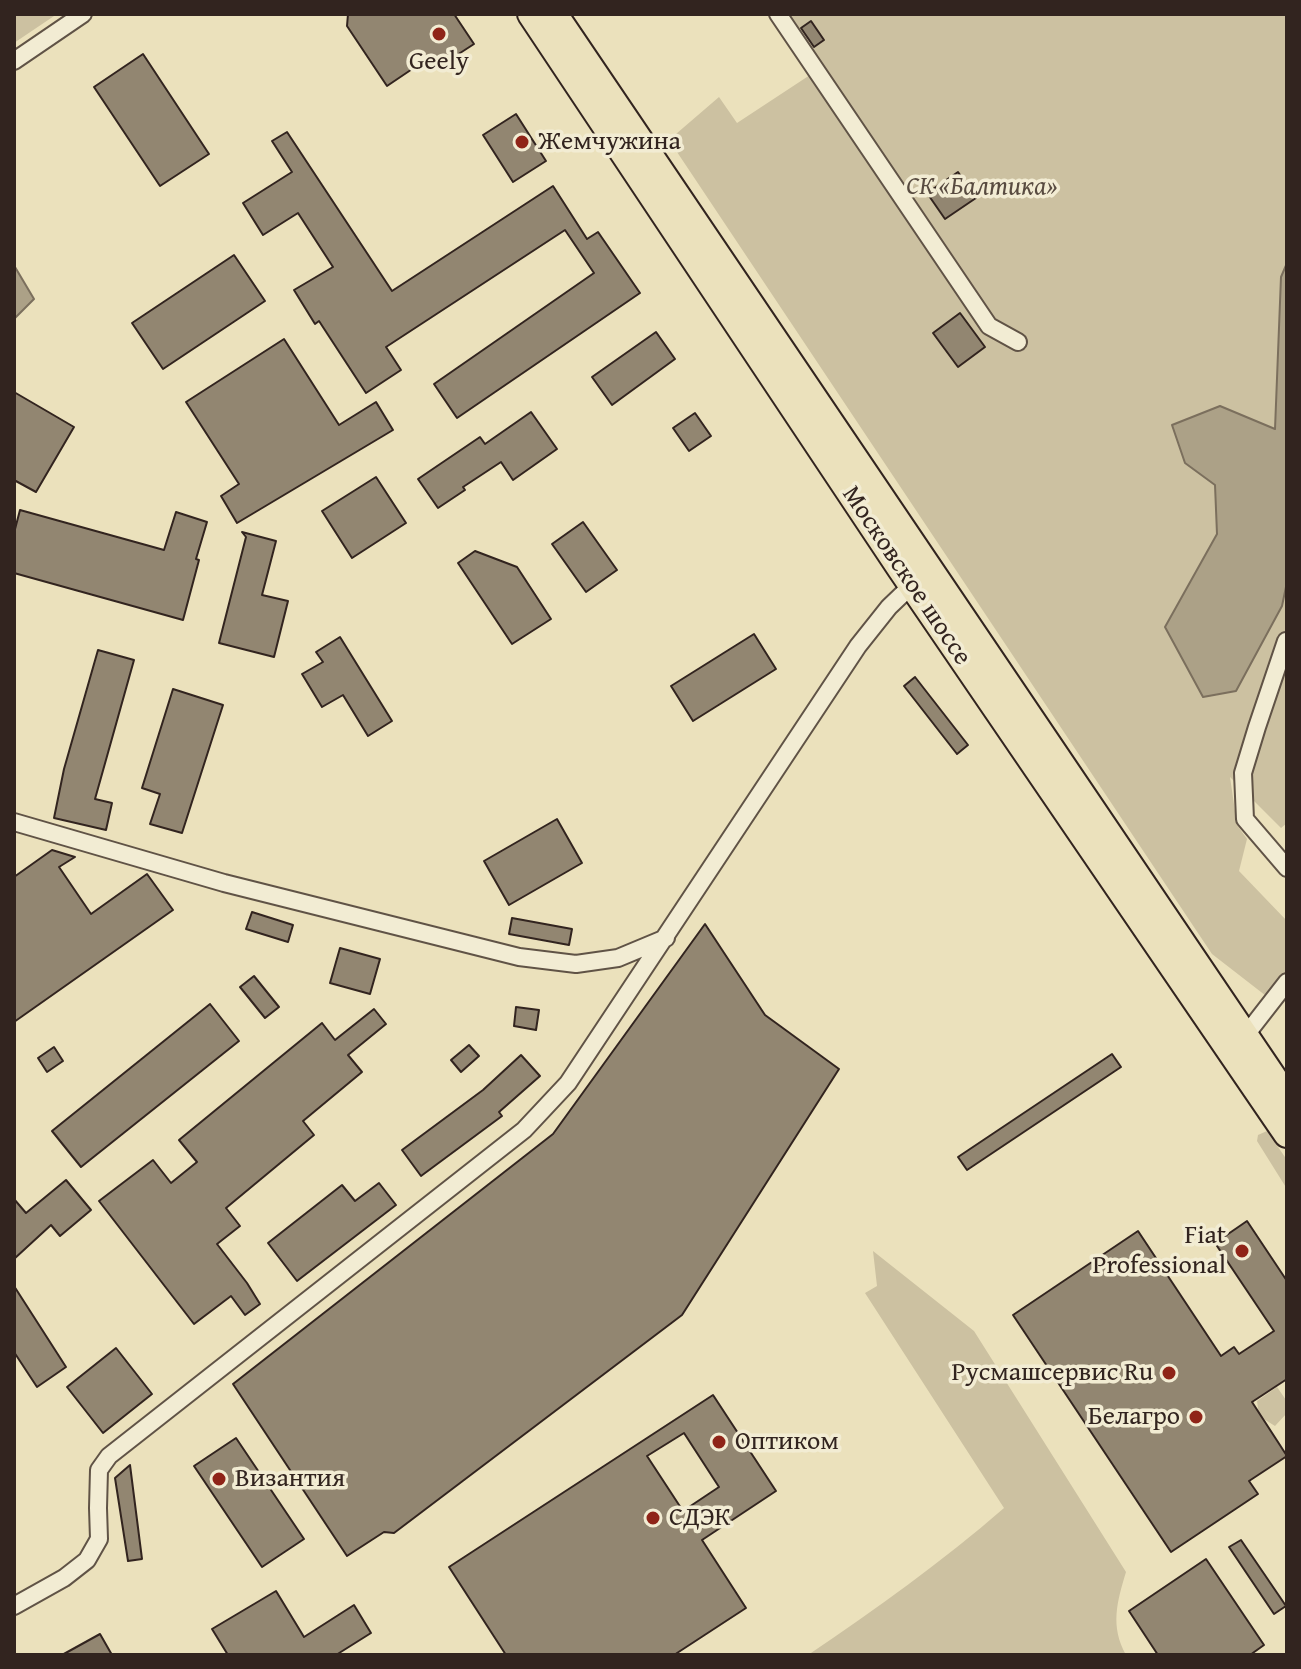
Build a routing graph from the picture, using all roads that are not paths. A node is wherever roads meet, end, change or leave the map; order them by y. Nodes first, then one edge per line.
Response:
1 (83, 14) edge
2 (531, 14) edge
3 (554, 14) edge
4 (778, 14) edge
5 (14, 61) edge
6 (1018, 342) dead end
7 (922, 579) junction
8 (1286, 641) edge
9 (14, 822) edge
10 (1287, 868) edge
11 (666, 938) junction
12 (1287, 982) edge
13 (1245, 1036) junction
14 (1287, 1098) edge
15 (1287, 1134) edge
16 (14, 1606) edge

1 - 5 street
2 - 7 main road, Московское шоссе
3 - 7 main road, Московское шоссе
4 - 6 street
7 - 11 street
7 - 13 main road, Московское шоссе
7 - 15 main road, Московское шоссе
8 - 10 street
9 - 11 street
11 - 16 street
12 - 13 street
13 - 14 main road, Московское шоссе

